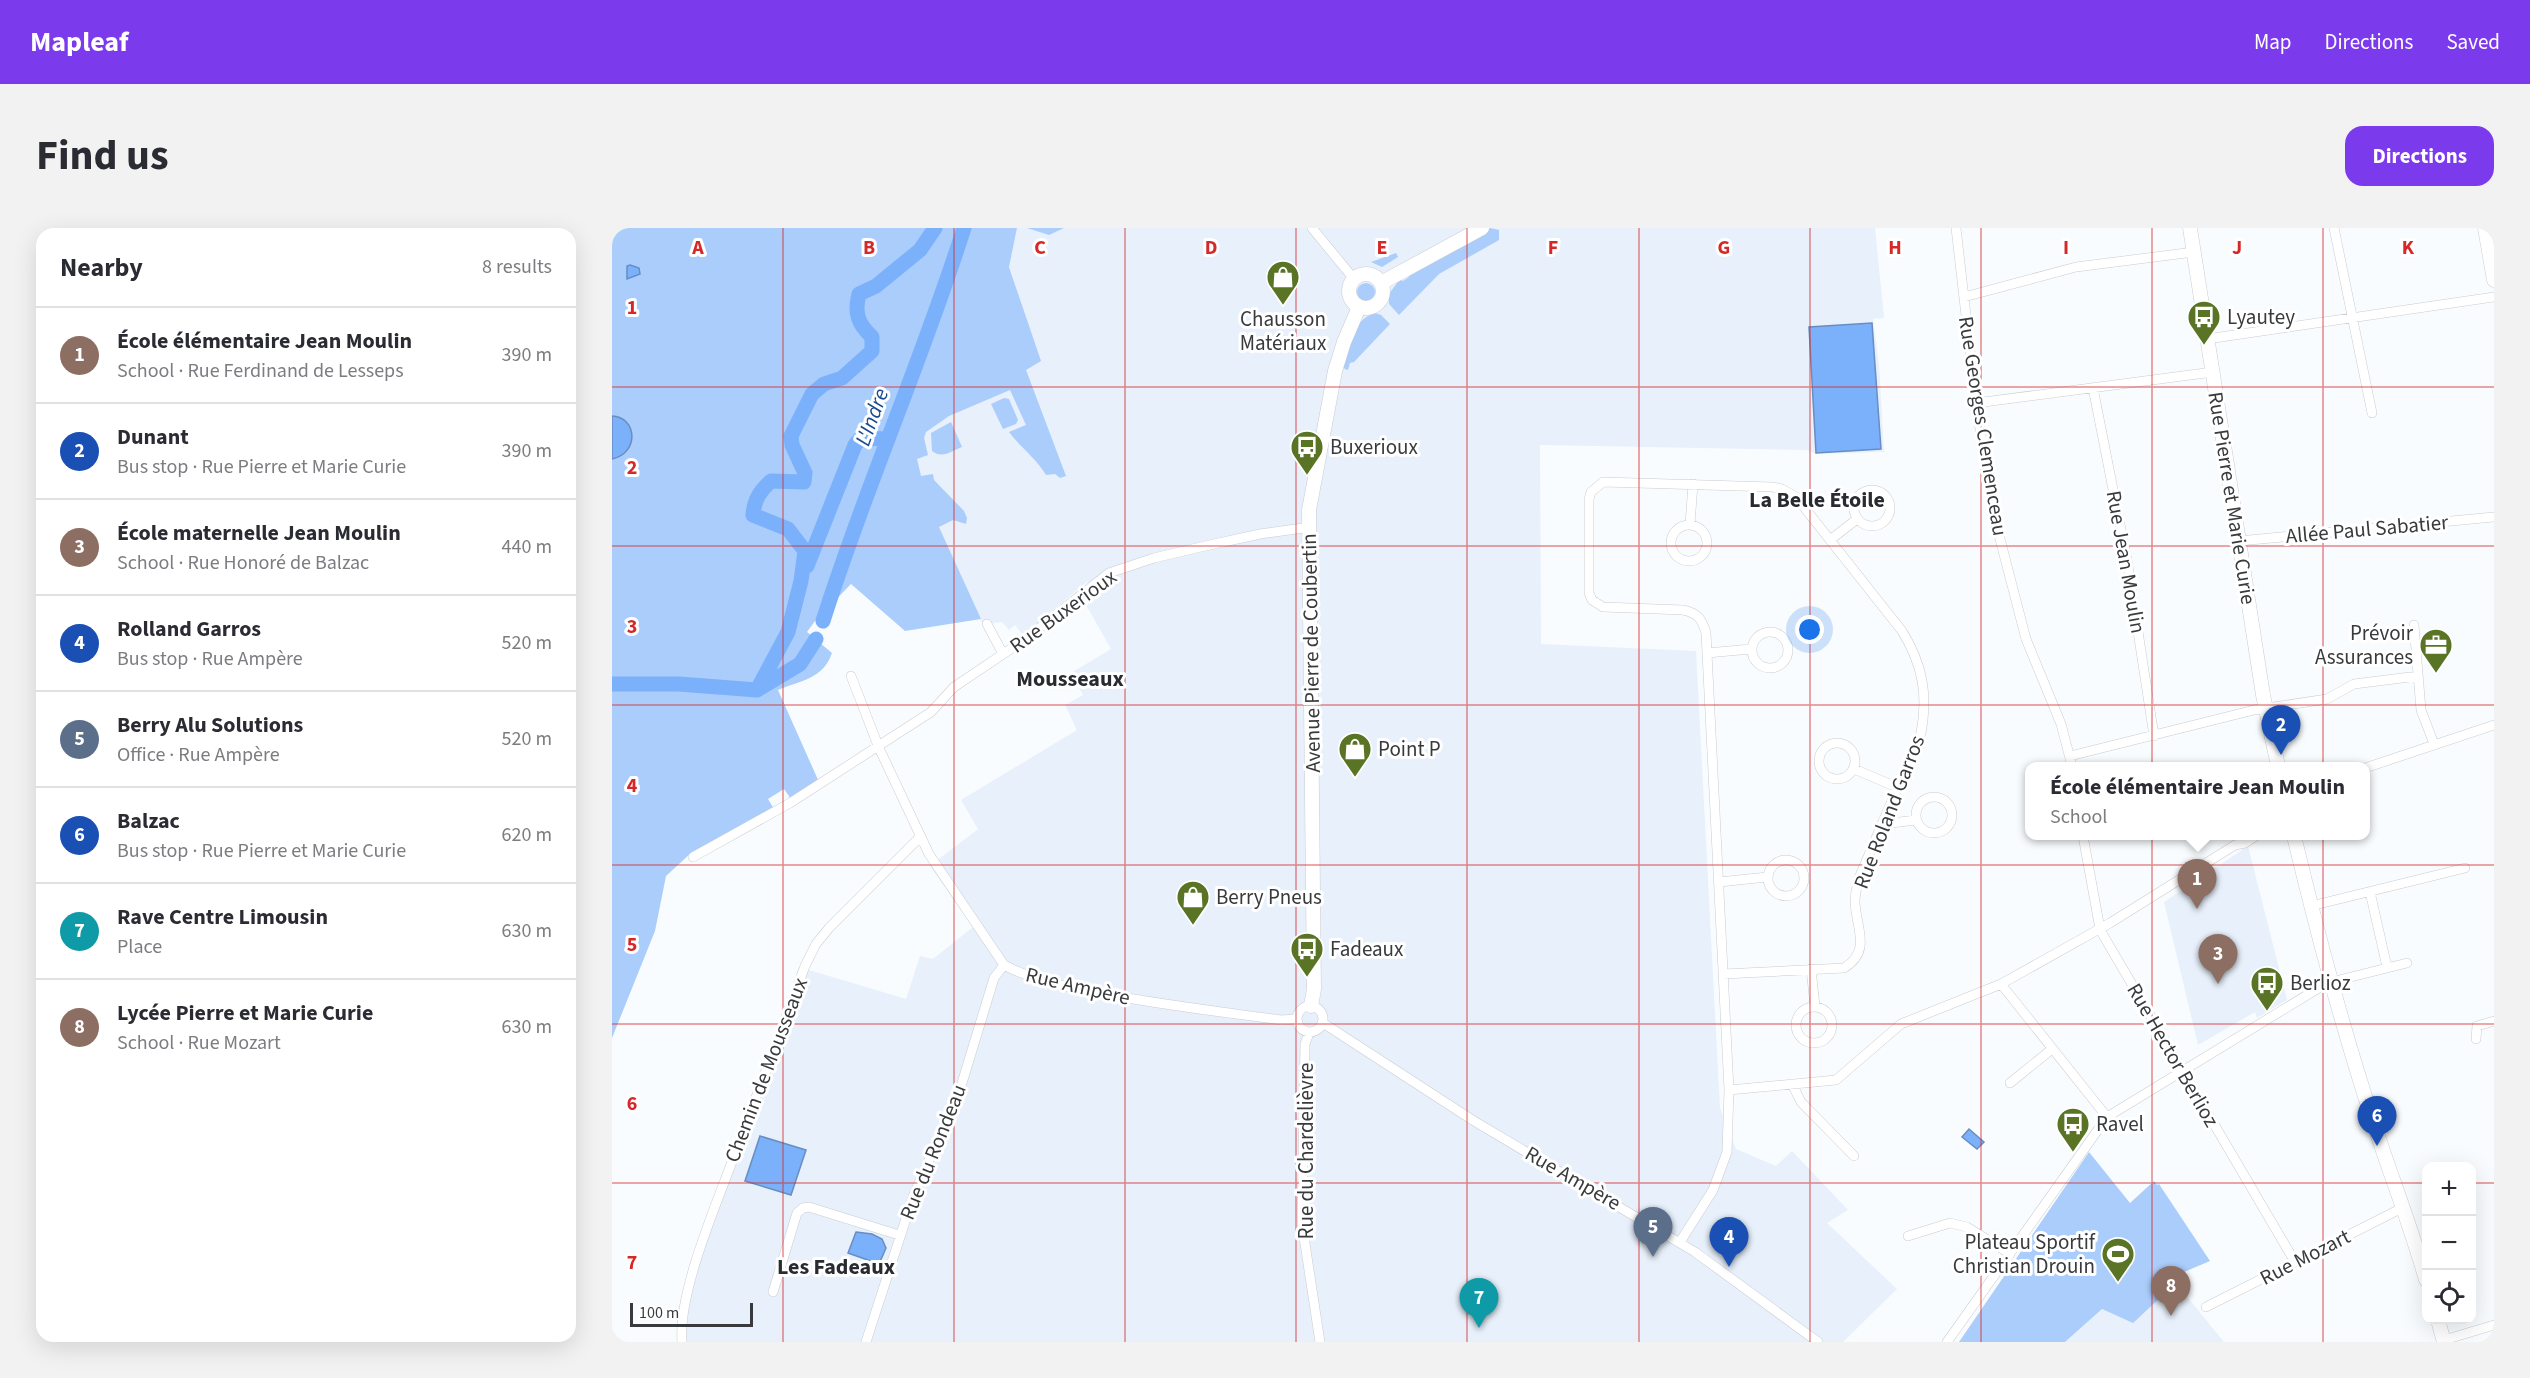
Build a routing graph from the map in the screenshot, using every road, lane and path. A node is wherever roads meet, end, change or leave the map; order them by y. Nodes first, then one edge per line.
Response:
1 (1312, 228) edge
2 (1482, 228) edge
3 (1956, 228) edge
4 (2190, 228) edge
5 (2334, 228) edge
6 (2485, 228) edge
7 (2194, 252) junction
8 (1354, 279) junction
9 (2494, 280) edge
10 (1381, 283) junction
11 (1964, 297) junction
12 (2494, 297) edge
13 (1359, 307) junction
14 (2352, 318) junction
15 (2208, 339) junction
16 (2213, 372) junction
17 (2093, 388) junction
18 (1976, 403) junction
19 (2372, 413) dead end
20 (1692, 484) junction
21 (2494, 517) edge
22 (1857, 519) junction
23 (1690, 524) junction
24 (1310, 527) junction
25 (1830, 540) junction
26 (2239, 541) junction
27 (987, 624) dead end
28 (2414, 626) dead end
29 (1751, 649) junction
30 (1707, 653) junction
31 (1003, 654) junction
32 (851, 676) dead end
33 (2418, 676) junction
34 (2265, 708) junction
35 (2494, 724) edge
36 (2154, 736) junction
37 (2434, 744) junction
38 (879, 748) junction
39 (2071, 761) edge
40 (2277, 762) edge
41 (2370, 766) edge
42 (1854, 769) junction
43 (1899, 788) junction
44 (1916, 820) junction
45 (1883, 824) junction
46 (920, 837) junction
47 (2084, 840) edge
48 (2250, 840) edge
49 (2295, 840) edge
50 (693, 857) dead end
51 (2465, 868) dead end
52 (1767, 877) junction
53 (1719, 882) junction
54 (2370, 892) junction
55 (2311, 906) junction
56 (2100, 929) junction
57 (2407, 963) dead end
58 (1004, 965) junction
59 (2387, 967) junction
60 (1811, 969) junction
61 (1723, 974) junction
62 (2330, 983) junction
63 (2001, 984) junction
64 (1311, 1006) junction
65 (1815, 1006) junction
66 (1296, 1019) junction
67 (2494, 1021) edge
68 (1323, 1023) junction
69 (1309, 1032) junction
70 (2476, 1039) dead end
71 (2052, 1049) junction
72 (2182, 1071) junction
73 (2010, 1083) dead end
74 (1792, 1084) junction
75 (1729, 1089) junction
76 (2107, 1117) junction
77 (1854, 1156) dead end
78 (2404, 1207) junction
79 (899, 1235) junction
80 (1908, 1236) dead end
81 (1680, 1242) junction
82 (2010, 1254) junction
83 (2295, 1262) junction
84 (2424, 1270) edge
85 (772, 1292) dead end
86 (2205, 1307) dead end
87 (2439, 1324) edge
88 (2494, 1325) edge
89 (2444, 1341) edge
90 (682, 1342) edge
91 (866, 1342) edge
92 (1320, 1342) edge
93 (1818, 1342) edge
94 (1947, 1342) edge

1 - 8 street
2 - 10 street
3 - 11 street, Rue Georges Clemenceau
4 - 7 street, Rue Pierre et Marie Curie
5 - 14 street
6 - 9 street
7 - 11 street
7 - 15 street, Rue Pierre et Marie Curie
8 - 10 street
8 - 13 street
10 - 13 street
11 - 18 street, Rue Georges Clemenceau
12 - 14 street
13 - 24 street, Avenue Pierre de Coubertin
14 - 15 street
14 - 19 street
15 - 16 street, Rue Pierre et Marie Curie
16 - 17 street
16 - 26 street, Rue Pierre et Marie Curie
17 - 18 street
17 - 36 street, Rue Jean Moulin
18 - 39 street, Rue Georges Clemenceau
20 - 23 street
20 - 25 street, Rue Roland Garros
20 - 30 street, Rue Roland Garros
21 - 26 street, Allée Paul Sabatier
22 - 22 street
22 - 25 street
23 - 23 street
24 - 31 street, Rue Buxerioux
24 - 64 street, Avenue Pierre de Coubertin
25 - 43 street, Rue Roland Garros
26 - 34 street, Rue Pierre et Marie Curie
27 - 31 street
28 - 33 street
29 - 29 street
29 - 30 street
30 - 53 street, Rue Roland Garros
31 - 38 street, Rue Buxerioux
32 - 38 street, Rue Ampère
33 - 34 street
33 - 37 street
34 - 36 street
34 - 40 street, Rue Pierre et Marie Curie
35 - 37 street
36 - 39 street
37 - 41 street
38 - 46 street, Rue Ampère
38 - 50 street
42 - 42 street
42 - 43 street
43 - 45 street, Rue Roland Garros
44 - 44 street
44 - 45 street
45 - 60 street, Rue Roland Garros
46 - 58 street, Rue Ampère
46 - 90 street, Chemin de Mousseaux
47 - 56 street, Rue Hector Berlioz
48 - 56 street
49 - 55 street
51 - 54 street
52 - 52 street
52 - 53 street
53 - 61 street, Rue Roland Garros
54 - 55 street
54 - 59 street
55 - 62 street
56 - 63 street
56 - 72 street, Rue Hector Berlioz
57 - 59 street
58 - 66 street, Rue Ampère
58 - 79 street, Rue du Rondeau
59 - 62 street
60 - 61 street, Rue Roland Garros
60 - 65 street
61 - 75 street, Rue Roland Garros
62 - 72 street
62 - 78 street
63 - 71 street
63 - 74 street
64 - 66 street
64 - 68 street
65 - 65 street
66 - 69 street
67 - 70 street
68 - 69 street
68 - 81 street, Rue Ampère
69 - 92 street, Rue du Chardelièvre
71 - 73 street
71 - 76 street
72 - 76 street
72 - 83 street, Rue Hector Berlioz
74 - 75 street
74 - 77 street
75 - 81 street, Rue Roland Garros
76 - 82 street
78 - 83 street, Rue Mozart
78 - 84 street
79 - 85 street
79 - 91 street, Rue du Rondeau
80 - 82 street
81 - 93 street, Rue Ampère
82 - 94 street
83 - 86 street, Rue Mozart
87 - 89 street
88 - 89 street

